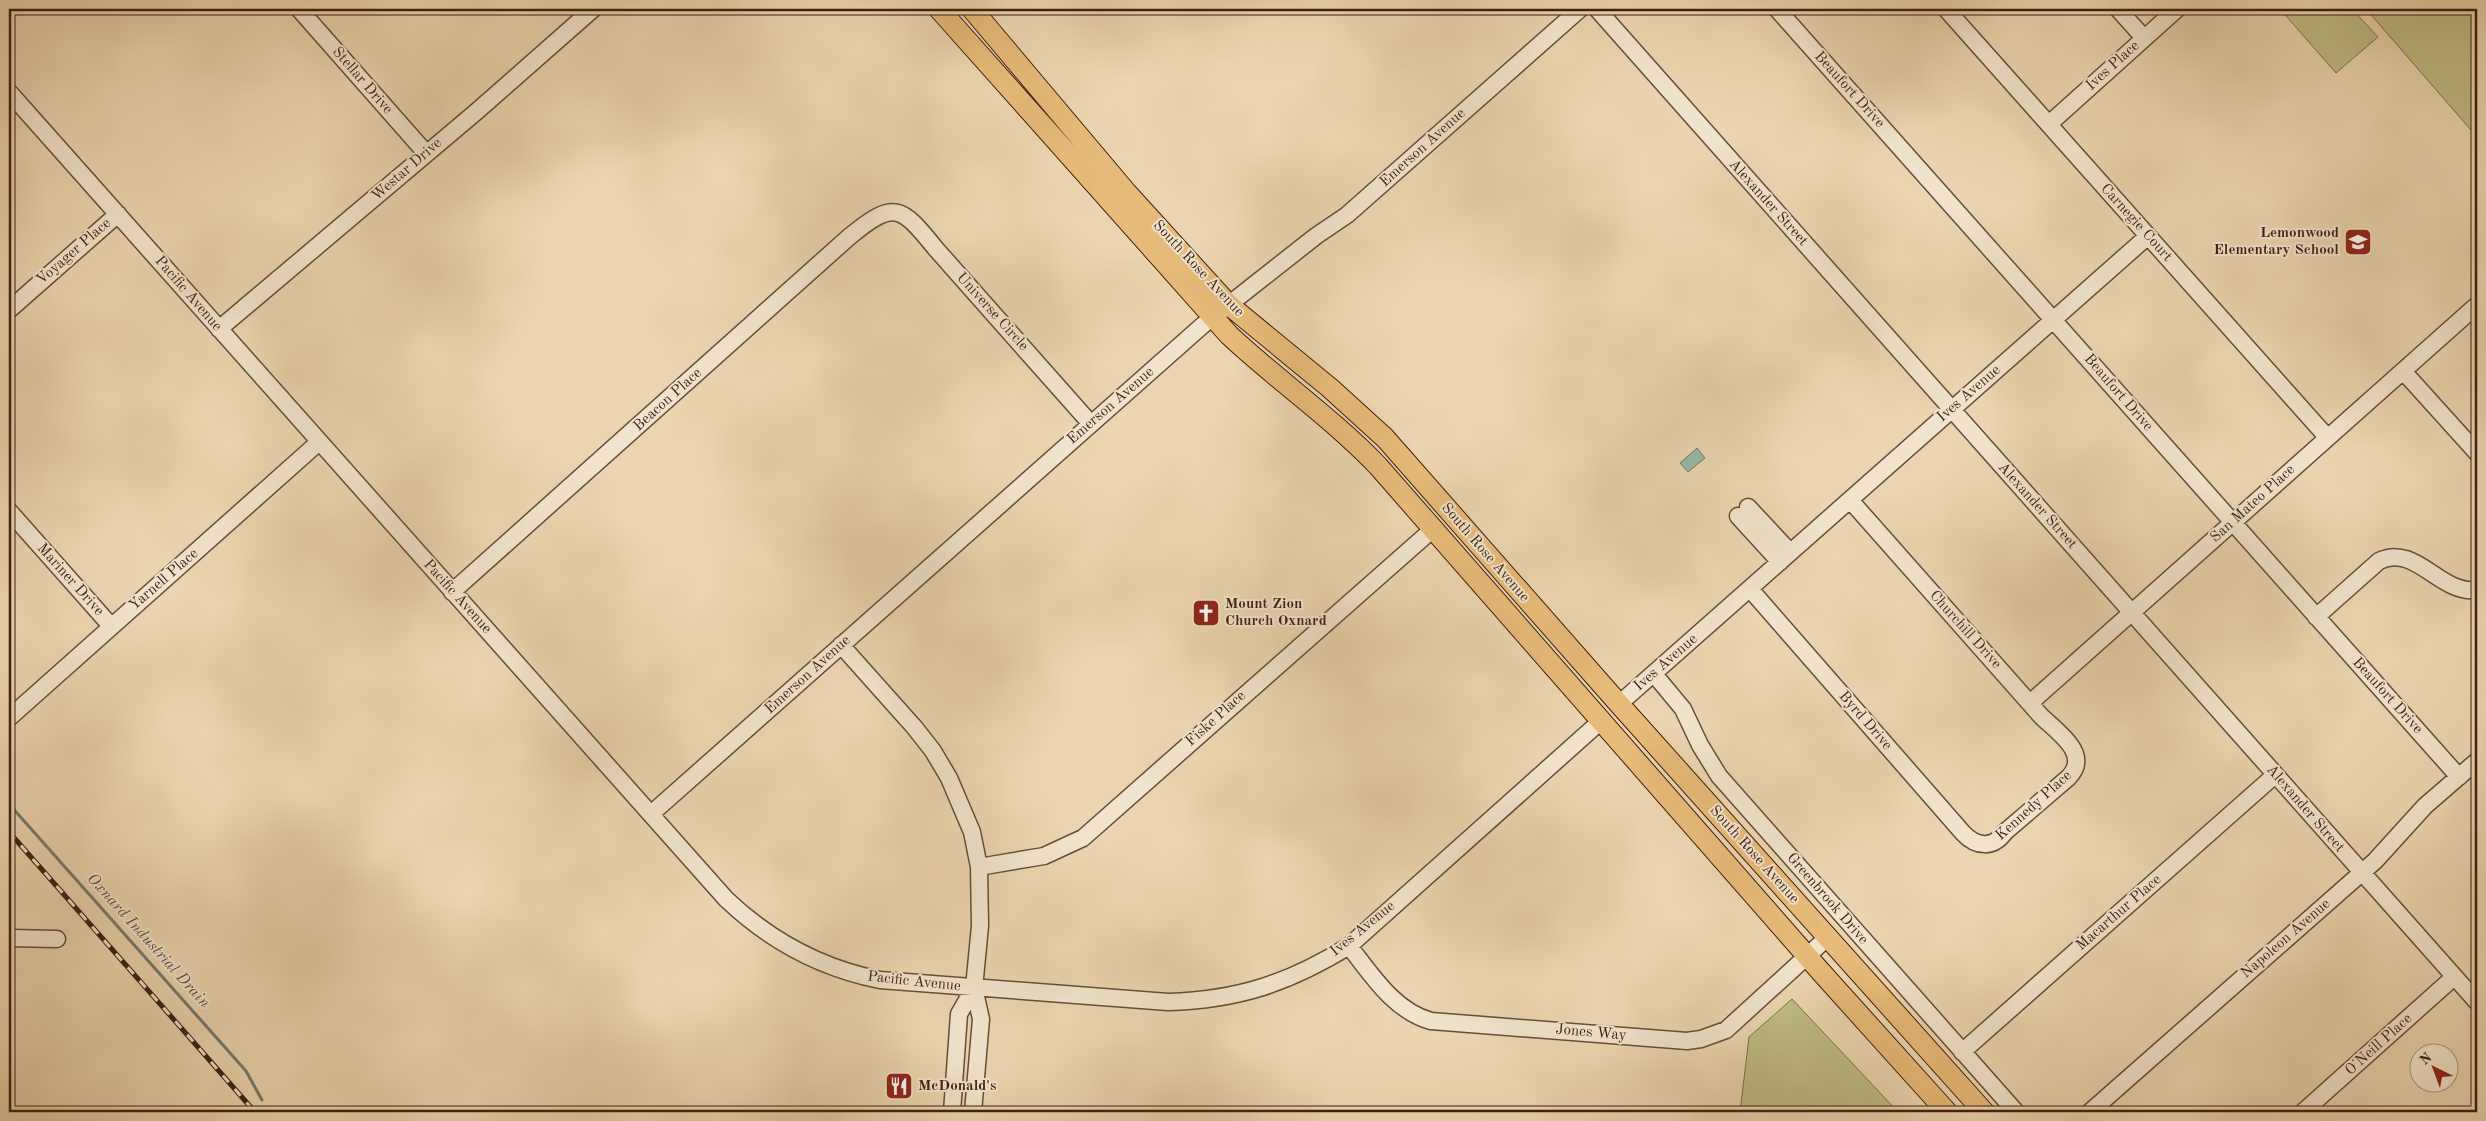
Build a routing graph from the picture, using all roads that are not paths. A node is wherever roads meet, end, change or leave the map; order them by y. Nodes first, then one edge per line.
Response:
1 (299, 9) edge
2 (593, 9) edge
3 (939, 9) edge
4 (972, 9) edge
5 (1580, 9) edge
6 (1597, 9) edge
7 (1777, 9) edge
8 (1946, 9) edge
9 (2118, 9) edge
10 (2177, 9) edge
11 (2144, 38) junction
12 (9, 92) edge
13 (2049, 124) junction
14 (426, 152) junction
15 (886, 213) joint
16 (118, 214) junction
17 (2148, 236) junction
18 (2477, 305) edge
19 (9, 310) edge
20 (1221, 311) junction
21 (2054, 320) junction
22 (219, 329) junction
23 (2403, 371) junction
24 (1951, 410) junction
25 (1091, 424) junction
26 (2327, 437) junction
27 (319, 442) junction
28 (2477, 453) edge
29 (1850, 500) junction
30 (9, 511) edge
31 (1743, 511) dead end
32 (2233, 523) junction
33 (1433, 529) junction
34 (1785, 557) junction
35 (1750, 589) junction
36 (2477, 590) edge
37 (452, 592) junction
38 (2131, 613) junction
39 (2316, 617) junction
40 (1516, 625) junction
41 (111, 626) junction
42 (842, 645) junction
43 (1654, 674) junction
44 (2030, 703) junction
45 (1619, 704) junction
46 (9, 718) edge
47 (1602, 720) junction
48 (2077, 760) joint
49 (2477, 761) edge
50 (2275, 775) junction
51 (2459, 777) junction
52 (651, 814) junction
53 (1984, 845) joint
54 (979, 867) junction
55 (2361, 872) junction
56 (9, 938) edge
57 (1828, 938) junction
58 (57, 939) dead end
59 (1349, 946) junction
60 (1808, 956) junction
61 (2454, 977) junction
62 (974, 988) junction
63 (2477, 1002) edge
64 (1962, 1052) junction
65 (952, 1112) edge
66 (973, 1112) edge
67 (1947, 1112) edge
68 (1984, 1112) edge
69 (2016, 1112) edge
70 (2090, 1112) edge
71 (2303, 1112) edge

1 - 14 street, Stellar Drive
2 - 14 street, Westar Drive
3 - 20 main road, South Rose Avenue
4 - 20 main road, South Rose Avenue
5 - 20 street, Emerson Avenue
6 - 24 street, Alexander Street
7 - 21 street, Beaufort Drive
8 - 13 street, Carnegie Court
9 - 11 street
10 - 11 street, Ives Place
11 - 13 street, Ives Place
12 - 16 street, Pacific Avenue
13 - 17 street, Carnegie Court
14 - 22 street, Westar Drive
15 - 25 street, Universe Circle
15 - 37 street, Beacon Place
16 - 19 street, Voyager Place
16 - 22 street, Pacific Avenue
17 - 21 street, Ives Avenue
17 - 26 street, Carnegie Court
18 - 23 street, San Mateo Place
20 - 25 street, Emerson Avenue
20 - 33 main road, South Rose Avenue
20 - 45 main road, South Rose Avenue
21 - 24 street, Ives Avenue
21 - 32 street, Beaufort Drive
22 - 27 street, Pacific Avenue
23 - 26 street, San Mateo Place
23 - 28 street
24 - 29 street, Ives Avenue
24 - 38 street, Alexander Street
25 - 42 street, Emerson Avenue
26 - 32 street, San Mateo Place
27 - 37 street, Pacific Avenue
27 - 41 street, Yarnell Place
29 - 34 street, Ives Avenue
29 - 44 street, Churchill Drive
30 - 41 street, Mariner Drive
31 - 34 street
32 - 38 street, San Mateo Place
32 - 39 street, Beaufort Drive
33 - 40 main road, South Rose Avenue
33 - 54 street, Fiske Place
34 - 35 street, Ives Avenue
35 - 43 street, Ives Avenue
35 - 53 street, Byrd Drive
36 - 39 street
37 - 52 street, Pacific Avenue
38 - 44 street, San Mateo Place
38 - 50 street, Alexander Street
39 - 51 street, Beaufort Drive
40 - 45 main road
40 - 47 main road, South Rose Avenue
41 - 46 street, Yarnell Place
42 - 52 street, Emerson Avenue
42 - 54 street
43 - 45 street, Ives Avenue
43 - 64 street, Greenbrook Drive
44 - 48 street, Churchill Drive
45 - 57 main road, South Rose Avenue
47 - 59 street, Ives Avenue
47 - 60 main road, South Rose Avenue
48 - 53 street, Kennedy Place
49 - 51 street, Napoleon Avenue
50 - 55 street, Alexander Street
50 - 64 street, Macarthur Place
51 - 55 street, Napoleon Avenue
52 - 62 street, Pacific Avenue
54 - 62 street
55 - 61 street, Alexander Street
55 - 70 street, Napoleon Avenue
56 - 58 street
57 - 60 street, Jones Way
57 - 68 main road, South Rose Avenue
59 - 60 street, Jones Way
59 - 62 street, Ives Avenue
60 - 67 main road, South Rose Avenue
61 - 63 street, Alexander Street
61 - 71 street, O'Neill Place
62 - 65 street
62 - 66 street
64 - 69 street, Greenbrook Drive

